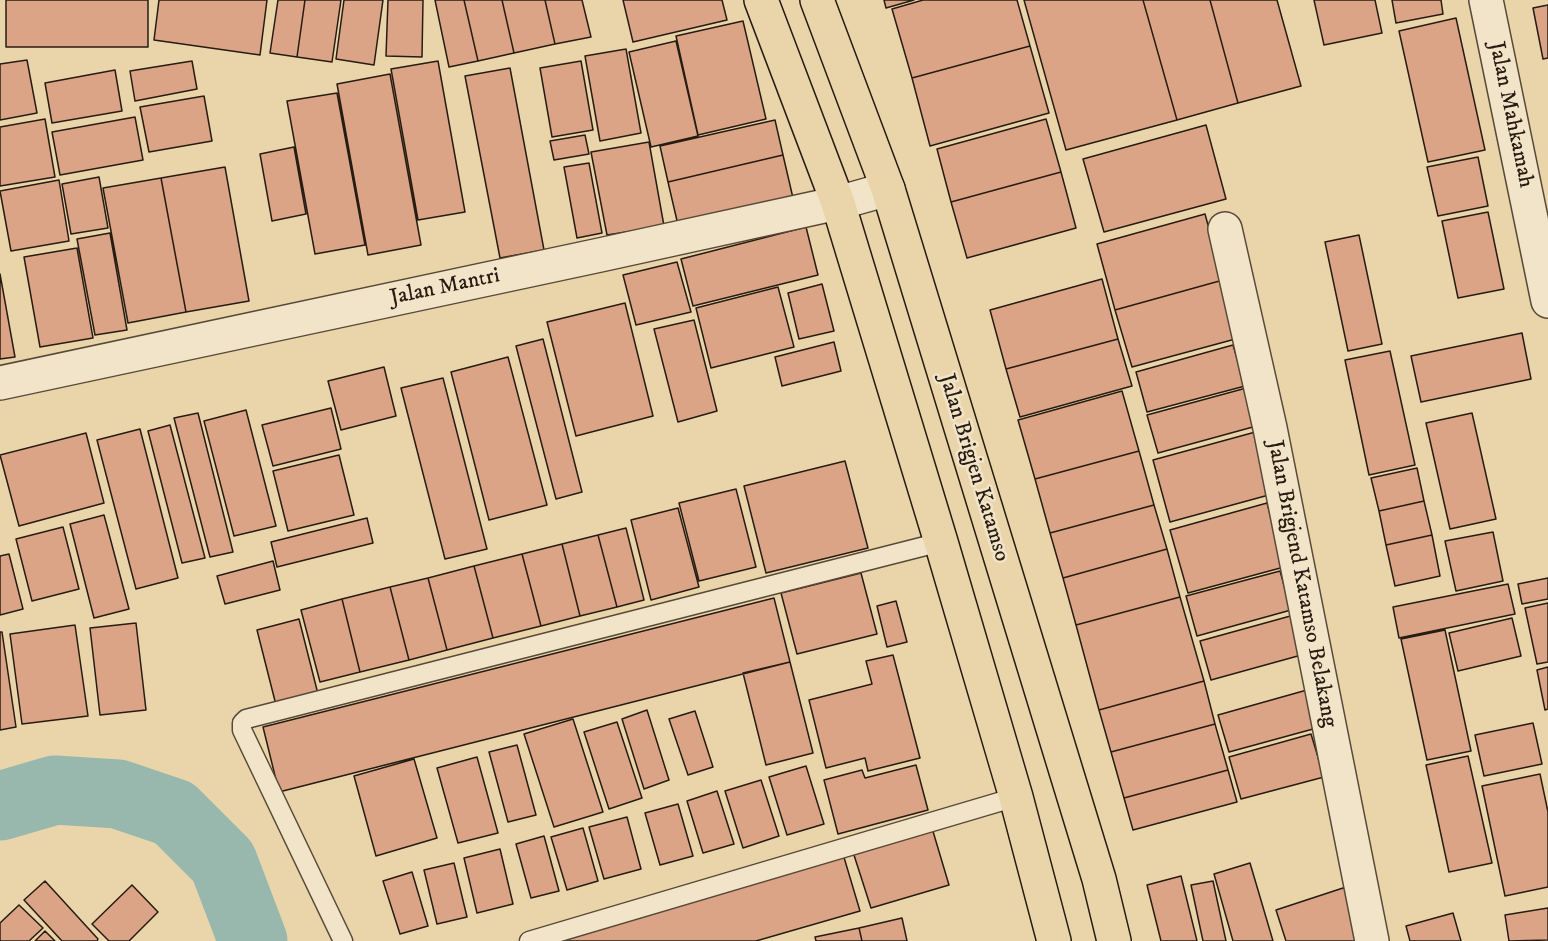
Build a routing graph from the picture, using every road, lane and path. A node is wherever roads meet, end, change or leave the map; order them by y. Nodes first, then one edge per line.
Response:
1 (761, 0) edge
2 (817, 0) edge
3 (1486, 0) edge
4 (888, 189) junction
5 (838, 203) junction
6 (1225, 229) dead end
7 (1548, 301) edge
8 (0, 382) edge
9 (941, 542) junction
10 (1016, 797) junction
11 (343, 941) edge
12 (529, 941) edge
13 (1054, 941) edge
14 (1114, 941) edge
15 (1372, 941) edge

1 - 5 main road
2 - 4 main road, Jalan Brigjen Katamso
3 - 7 street, Jalan Mahkamah
4 - 5 street, Jalan Mantri
4 - 14 main road, Jalan Brigjen Katamso
5 - 8 street, Jalan Mantri
5 - 9 main road
6 - 15 street, Jalan Brigjend Katamso Belakang
9 - 10 main road
9 - 11 lane
10 - 12 lane
10 - 13 main road

